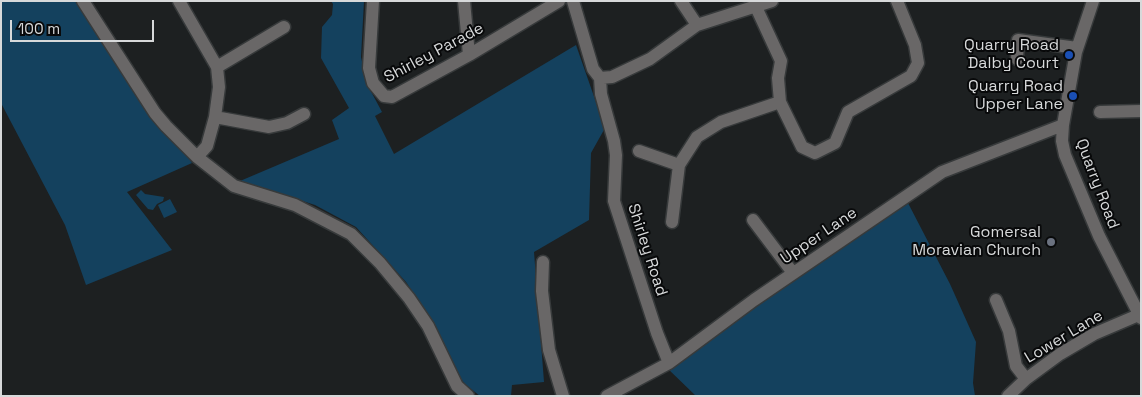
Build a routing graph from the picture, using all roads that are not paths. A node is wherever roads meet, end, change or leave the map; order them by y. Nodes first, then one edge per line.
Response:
1 (83, 1) edge
2 (179, 1) edge
3 (373, 1) edge
4 (464, 1) edge
5 (559, 1) edge
6 (572, 1) edge
7 (681, 1) edge
8 (772, 1) edge
9 (897, 1) edge
10 (1093, 1) edge
11 (756, 7) junction
12 (697, 25) junction
13 (284, 27) dead end
14 (1077, 48) junction
15 (469, 55) junction
16 (1017, 59) dead end
17 (217, 68) junction
18 (600, 78) junction
19 (780, 102) junction
20 (1141, 111) edge
21 (1100, 112) dead end
22 (304, 114) dead end
23 (214, 117) junction
24 (1063, 125) junction
25 (638, 150) dead end
26 (198, 157) junction
27 (679, 165) junction
28 (752, 220) dead end
29 (672, 222) dead end
30 (543, 262) dead end
31 (793, 273) junction
32 (996, 300) dead end
33 (1140, 316) edge
34 (669, 363) junction
35 (1026, 379) junction
36 (468, 396) edge
37 (563, 396) edge
38 (607, 396) edge
39 (1008, 396) edge

1 - 26 street
2 - 17 street
3 - 15 street, Shirley Parade
4 - 15 street
5 - 15 street, Shirley Parade
6 - 18 street, Shirley Road
7 - 12 street
8 - 11 street
9 - 19 street
10 - 14 street, Quarry Road
11 - 12 street
11 - 19 street
12 - 18 street
13 - 17 street
14 - 16 street
14 - 24 street, Quarry Road
17 - 23 street
18 - 34 street, Shirley Road
19 - 27 street
20 - 21 street
22 - 23 street
23 - 26 street
24 - 31 street, Upper Lane
24 - 33 street, Quarry Road
25 - 27 street
26 - 36 street
27 - 29 street
28 - 31 street
30 - 37 street
31 - 34 street, Upper Lane
32 - 35 street
33 - 35 street, Lower Lane
34 - 38 street, Upper Lane
35 - 39 street, Lower Lane

